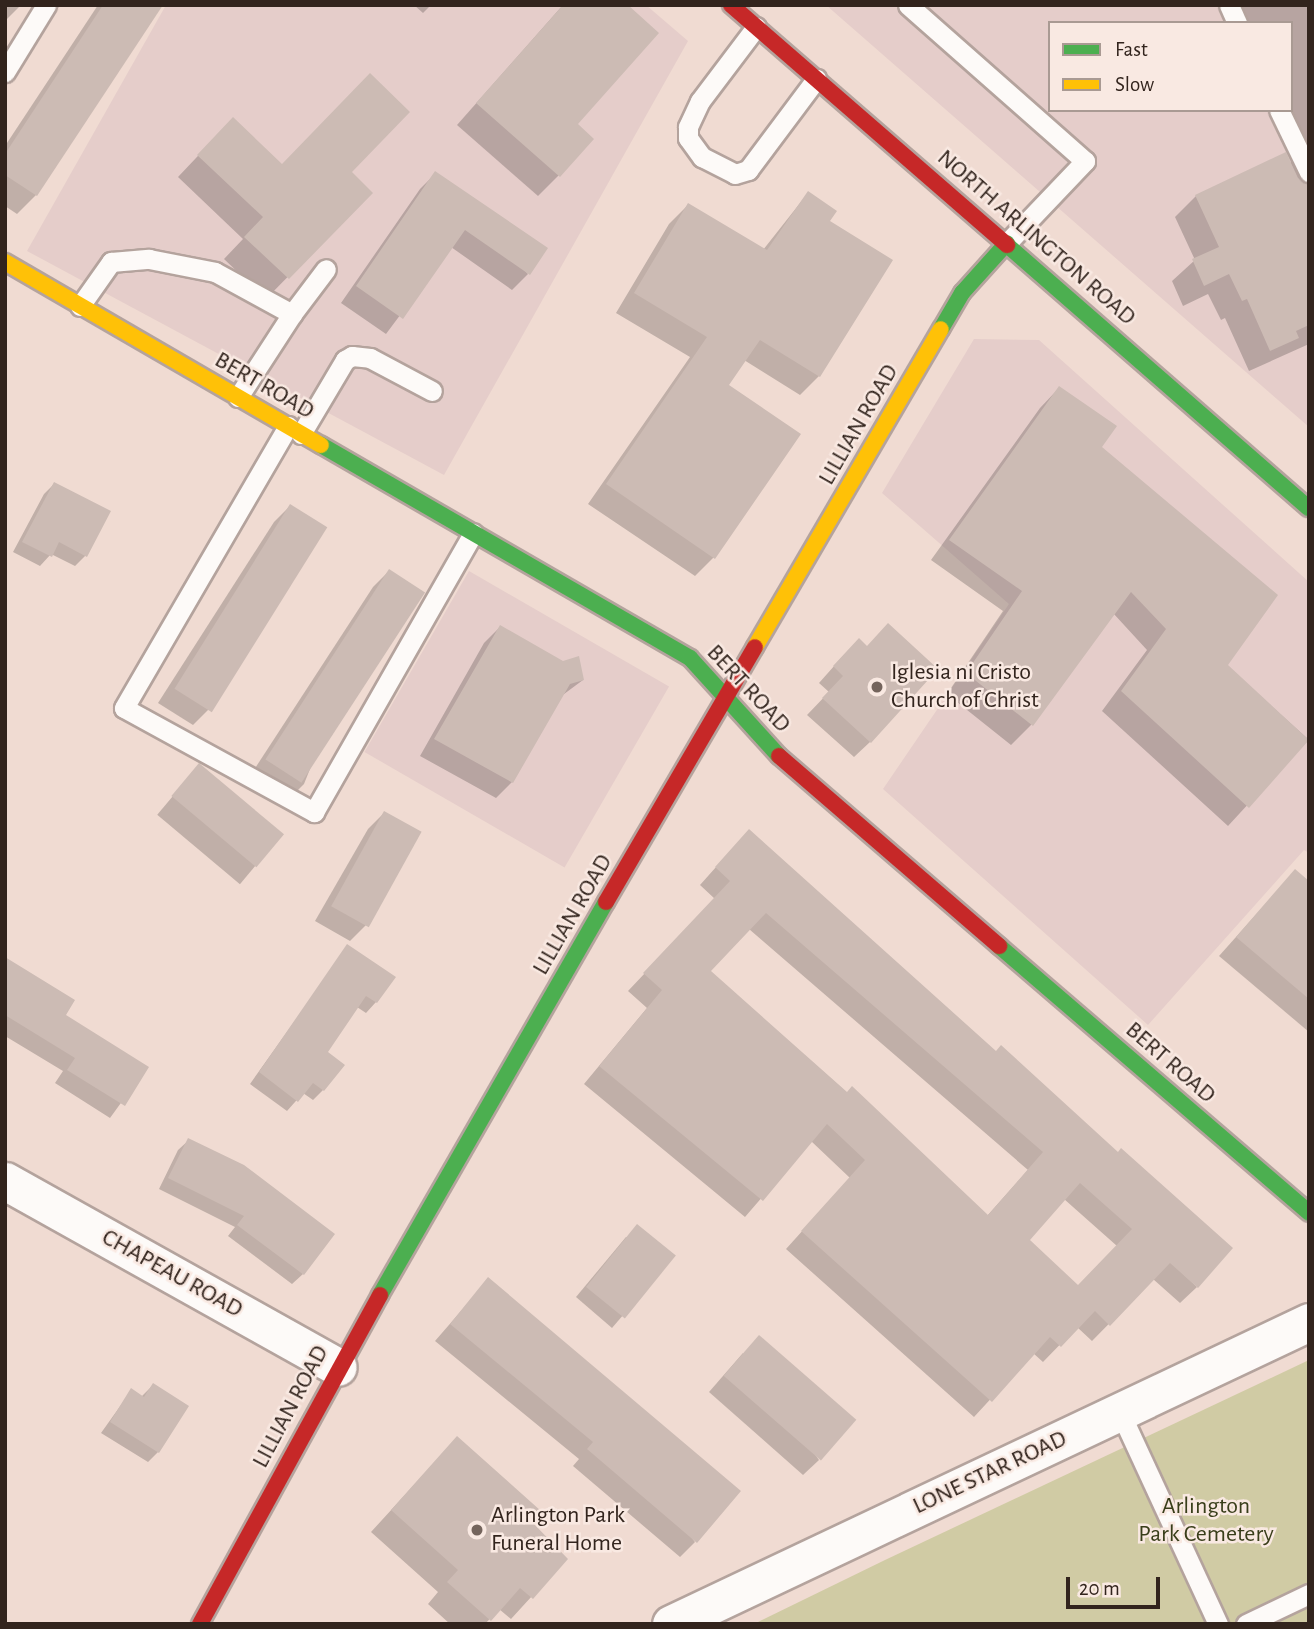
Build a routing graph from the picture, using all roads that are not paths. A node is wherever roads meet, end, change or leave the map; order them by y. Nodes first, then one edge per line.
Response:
1 (46, 5) edge
2 (731, 5) edge
3 (908, 5) edge
4 (1229, 5) edge
5 (1236, 21) edge
6 (756, 27) junction
7 (5, 72) edge
8 (816, 79) junction
9 (1280, 112) edge
10 (1309, 172) edge
11 (1007, 243) junction
12 (5, 262) edge
13 (326, 269) dead end
14 (80, 306) junction
15 (292, 314) junction
16 (432, 391) dead end
17 (238, 397) junction
18 (294, 430) junction
19 (1309, 508) edge
20 (473, 533) junction
21 (726, 699) junction
22 (5, 1181) edge
23 (1309, 1213) edge
24 (1309, 1322) edge
25 (338, 1367) junction
26 (1121, 1412) junction
27 (1309, 1594) edge
28 (200, 1624) edge
29 (671, 1624) edge
30 (1218, 1624) edge
31 (1245, 1624) edge

1 - 7 lane
2 - 6 street, NORTH ARLINGTON ROAD
3 - 11 lane
4 - 5 lane
6 - 8 street, NORTH ARLINGTON ROAD
6 - 8 lane
8 - 11 street, NORTH ARLINGTON ROAD
9 - 10 lane
11 - 19 street, NORTH ARLINGTON ROAD
11 - 21 street, LILLIAN ROAD
12 - 14 street, BERT ROAD
13 - 15 lane
14 - 15 lane
14 - 17 street, BERT ROAD
15 - 17 lane
16 - 18 lane
17 - 18 street, BERT ROAD
18 - 20 street, BERT ROAD
18 - 20 lane
20 - 21 street, BERT ROAD
21 - 23 street, BERT ROAD
21 - 25 street, LILLIAN ROAD
22 - 25 street, CHAPEAU ROAD
24 - 26 street, LONE STAR ROAD
25 - 28 street, LILLIAN ROAD
26 - 29 street, LONE STAR ROAD
26 - 30 lane
27 - 31 lane

